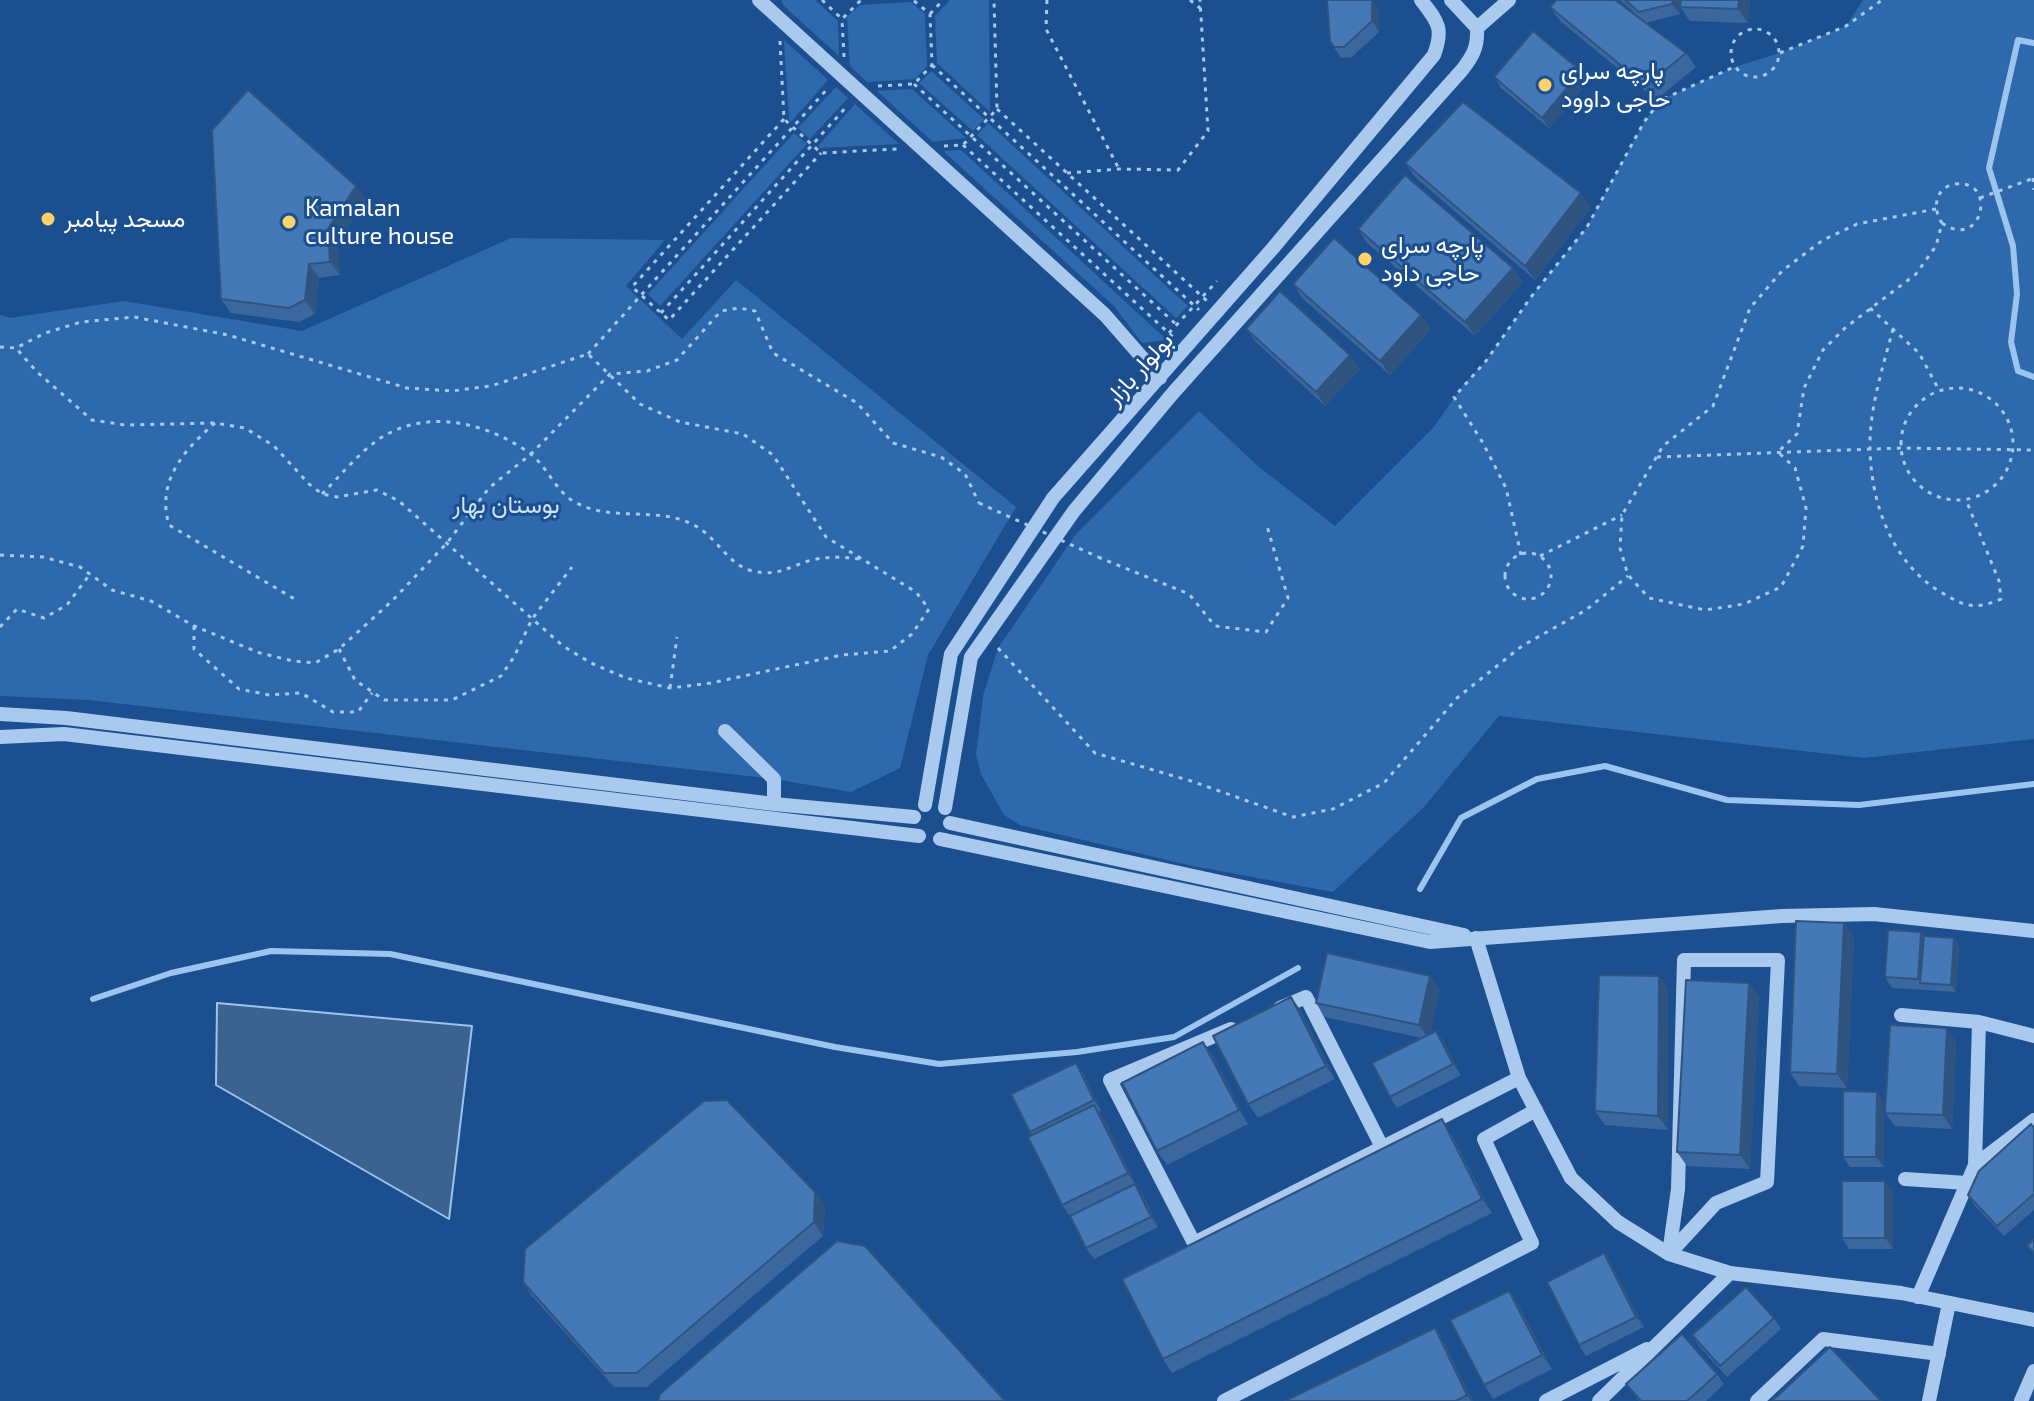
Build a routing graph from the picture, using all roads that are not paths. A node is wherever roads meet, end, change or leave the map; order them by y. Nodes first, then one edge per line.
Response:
1 (759, 0) edge
2 (1421, 0) edge
3 (1451, 0) edge
4 (1509, 0) edge
5 (1477, 28) junction
6 (1160, 378) junction
7 (0, 714) edge
8 (725, 731) dead end
9 (0, 737) edge
10 (774, 804) junction
11 (925, 805) junction
12 (945, 808) junction
13 (914, 817) junction
14 (950, 823) junction
15 (919, 836) junction
16 (940, 839) junction
17 (2034, 931) edge
18 (1476, 938) junction
19 (1901, 1015) dead end
20 (1979, 1022) junction
21 (2034, 1036) edge
22 (1519, 1078) junction
23 (1536, 1110) junction
24 (2034, 1120) edge
25 (1382, 1147) junction
26 (1975, 1165) junction
27 (1905, 1179) dead end
28 (1967, 1183) junction
29 (1669, 1254) junction
30 (1730, 1273) junction
31 (1918, 1297) junction
32 (1949, 1303) junction
33 (2034, 1320) edge
34 (1662, 1341) junction
35 (1939, 1354) junction
36 (2034, 1371) edge
37 (1224, 1401) edge
38 (1546, 1401) edge
39 (1599, 1401) edge
40 (1757, 1401) edge
41 (1929, 1401) edge
42 (2021, 1401) edge

1 - 6 street
2 - 6 street, بولوار بازار
3 - 5 street
4 - 5 street
5 - 12 street
6 - 11 street, بولوار بازار
7 - 10 street
8 - 10 street
9 - 15 street
10 - 13 street
11 - 12 street
11 - 13 street
12 - 14 street
13 - 15 street
14 - 16 street
14 - 18 street
15 - 16 street
16 - 18 street
17 - 18 street
18 - 22 street
19 - 20 street
20 - 21 street
20 - 26 street
22 - 23 street
22 - 25 street
23 - 29 street
23 - 37 street
24 - 26 street
25 - 25 street
26 - 28 street
27 - 28 street
28 - 31 street
29 - 29 street
29 - 30 street
30 - 31 street
30 - 34 street
31 - 32 street
32 - 33 street
32 - 35 street
34 - 38 street
34 - 39 street
35 - 40 street
35 - 41 street
36 - 42 street

